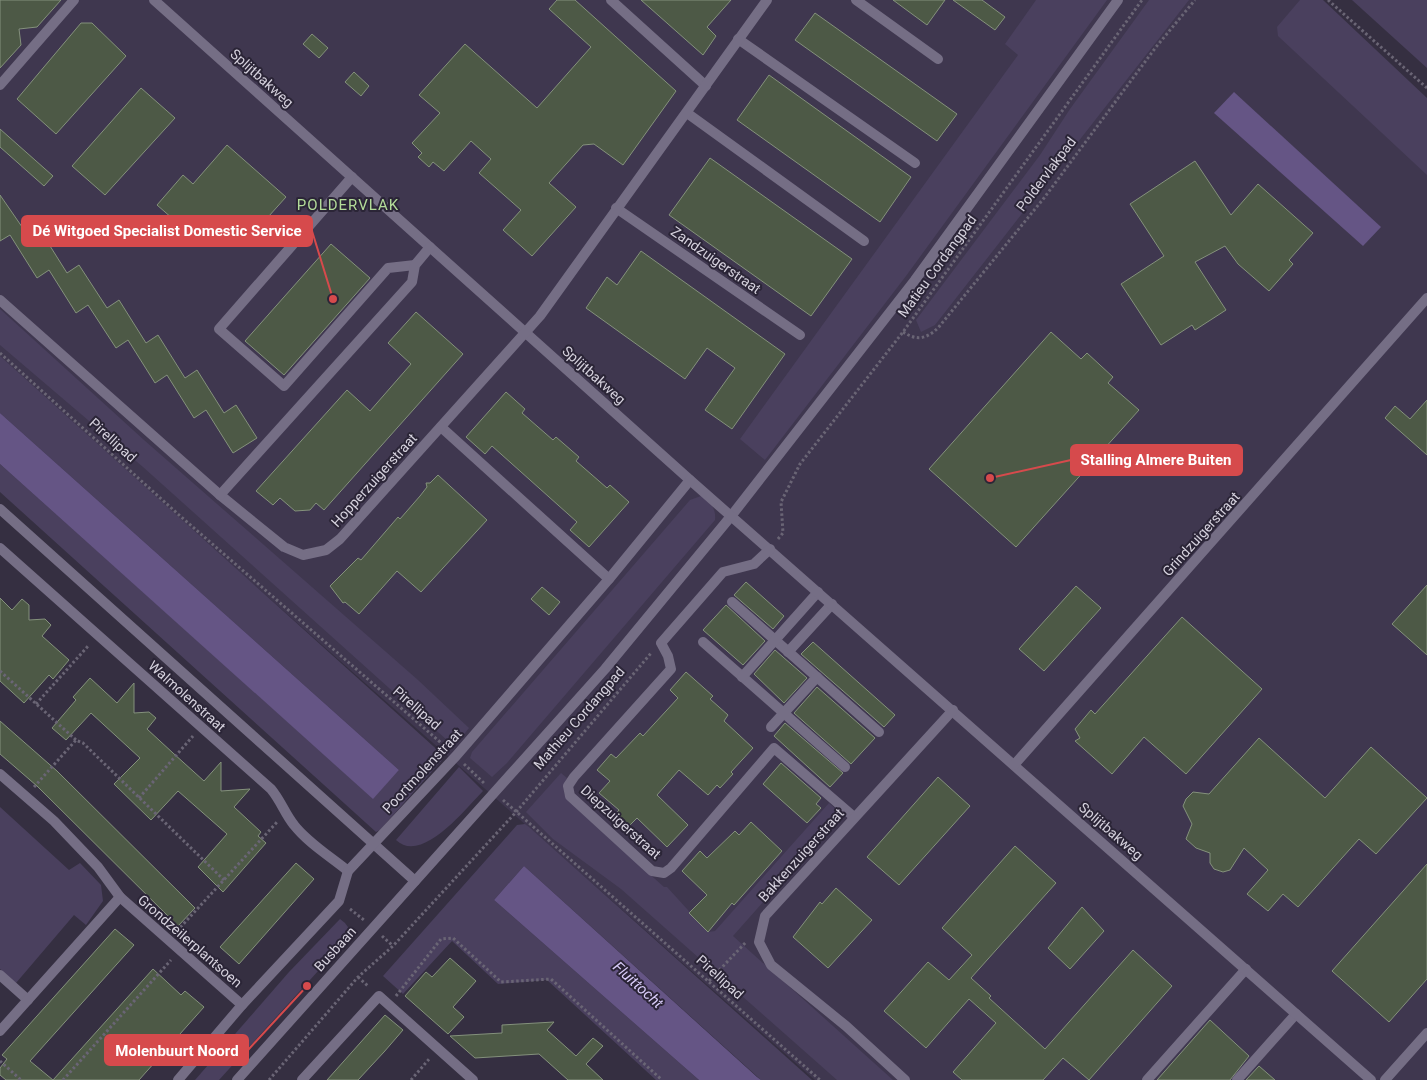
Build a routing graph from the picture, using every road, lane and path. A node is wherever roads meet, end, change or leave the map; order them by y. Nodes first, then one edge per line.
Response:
1 (74, 0) edge
2 (154, 0) edge
3 (611, 0) edge
4 (767, 0) edge
5 (856, 0) edge
6 (1118, 0) edge
7 (1142, 0) edge
8 (1195, 0) edge
9 (1328, 0) edge
10 (738, 39) junction
11 (938, 59) dead end
12 (0, 85) edge
13 (706, 86) junction
14 (1427, 88) edge
15 (687, 113) junction
16 (915, 163) dead end
17 (352, 178) junction
18 (616, 208) junction
19 (864, 241) dead end
20 (430, 247) junction
21 (415, 264) junction
22 (1427, 298) edge
23 (0, 300) edge
24 (903, 332) junction
25 (526, 333) junction
26 (800, 335) dead end
27 (0, 352) edge
28 (441, 427) junction
29 (690, 480) junction
30 (220, 495) junction
31 (0, 509) edge
32 (732, 515) junction
33 (0, 548) edge
34 (770, 549) junction
35 (609, 578) junction
36 (818, 592) junction
37 (732, 602) dead end
38 (832, 604) junction
39 (98, 634) junction
40 (775, 640) junction
41 (703, 642) dead end
42 (661, 643) junction
43 (788, 652) junction
44 (0, 671) edge
45 (817, 676) junction
46 (742, 677) junction
47 (36, 704) junction
48 (952, 710) junction
49 (784, 713) junction
50 (201, 727) junction
51 (771, 727) dead end
52 (879, 732) dead end
53 (76, 740) junction
54 (456, 756) junction
55 (1014, 765) junction
56 (845, 767) dead end
57 (0, 774) edge
58 (495, 793) junction
59 (26, 796) junction
60 (139, 798) junction
61 (517, 811) junction
62 (286, 812) junction
63 (854, 817) junction
64 (373, 844) junction
65 (348, 871) junction
66 (224, 880) junction
67 (415, 881) junction
68 (120, 897) junction
69 (168, 940) junction
70 (759, 942) junction
71 (180, 951) junction
72 (1246, 969) junction
73 (0, 975) edge
74 (708, 981) junction
75 (28, 1000) junction
76 (389, 1004) junction
77 (242, 1005) junction
78 (1296, 1014) junction
79 (0, 1031) edge
80 (1427, 1033) edge
81 (439, 1048) junction
82 (0, 1061) edge
83 (21, 1080) edge
84 (63, 1080) edge
85 (178, 1080) edge
86 (237, 1080) edge
87 (269, 1080) edge
88 (302, 1080) edge
89 (411, 1080) edge
90 (473, 1080) edge
91 (662, 1080) edge
92 (820, 1080) edge
93 (905, 1080) edge
94 (1147, 1080) edge
95 (1238, 1080) edge
96 (1371, 1080) edge
97 (1385, 1080) edge

1 - 12 street
2 - 17 street, Splijtbakweg
3 - 13 street
4 - 10 street
5 - 11 street
6 - 32 street, Busbaan
7 - 24 path, Matieu Cordangpad
8 - 24 path, Poldervlakpad
9 - 14 path
10 - 13 street
10 - 16 street
13 - 15 street
15 - 18 street
15 - 19 street
17 - 20 street, Splijtbakweg
17 - 21 street
18 - 25 street
18 - 26 street, Zandzuigerstraat
20 - 21 street
20 - 25 street, Splijtbakweg
21 - 30 street
22 - 55 street, Grindzuigerstraat
23 - 30 street, Hopperzuigerstraat
24 - 34 path, Matieu Cordangpad
25 - 28 street, Hopperzuigerstraat
25 - 29 street, Splijtbakweg
27 - 54 path, Pirellipad
28 - 30 street, Hopperzuigerstraat
28 - 35 street
29 - 32 street, Splijtbakweg
29 - 35 street, Poortmolenstraat
31 - 64 street
32 - 34 street, Splijtbakweg
32 - 58 street, Busbaan
33 - 39 street, Walmolenstraat
34 - 36 street, Splijtbakweg
34 - 42 street
35 - 54 street, Poortmolenstraat
36 - 38 street, Splijtbakweg
36 - 40 street
37 - 40 street
38 - 43 street
38 - 48 street, Splijtbakweg
39 - 47 path
39 - 50 street, Walmolenstraat
40 - 43 street
40 - 46 street
41 - 46 street
42 - 61 path, Mathieu Cordangpad
42 - 63 street, Diepzuigerstraat
43 - 45 street
44 - 47 path
45 - 49 street
45 - 52 street
46 - 49 street
47 - 53 path
48 - 55 street, Splijtbakweg
48 - 63 street, Bakkenzuigerstraat
49 - 51 street
49 - 56 street
50 - 60 path
50 - 62 street, Walmolenstraat
53 - 59 path
53 - 60 path
54 - 58 path, Pirellipad
54 - 64 street, Poortmolenstraat
55 - 72 street, Splijtbakweg
57 - 59 street, Grondzeilerplantsoen
58 - 61 path, Pirellipad
58 - 67 street, Busbaan
59 - 68 street, Grondzeilerplantsoen
60 - 66 path
61 - 74 path, Pirellipad
61 - 87 path, Mathieu Cordangpad
62 - 65 street, Walmolenstraat
62 - 66 path
63 - 70 street, Bakkenzuigerstraat
64 - 65 street, Poortmolenstraat
64 - 67 street
65 - 77 street, Poortmolenstraat
66 - 69 path
67 - 86 street, Busbaan
68 - 69 street, Grondzeilerplantsoen
68 - 75 street, Grondzeilerplantsoen
69 - 71 street, Grondzeilerplantsoen
70 - 74 path
70 - 93 street
71 - 77 street, Grondzeilerplantsoen
71 - 84 path
72 - 78 street, Splijtbakweg
72 - 94 street
73 - 75 street
74 - 92 path, Pirellipad
75 - 79 street, Grondzeilerplantsoen
76 - 81 street
76 - 88 street
76 - 91 path
77 - 85 street, Poortmolenstraat
78 - 95 street
78 - 96 street, Splijtbakweg
80 - 97 street
81 - 89 path
81 - 90 street
82 - 83 path

